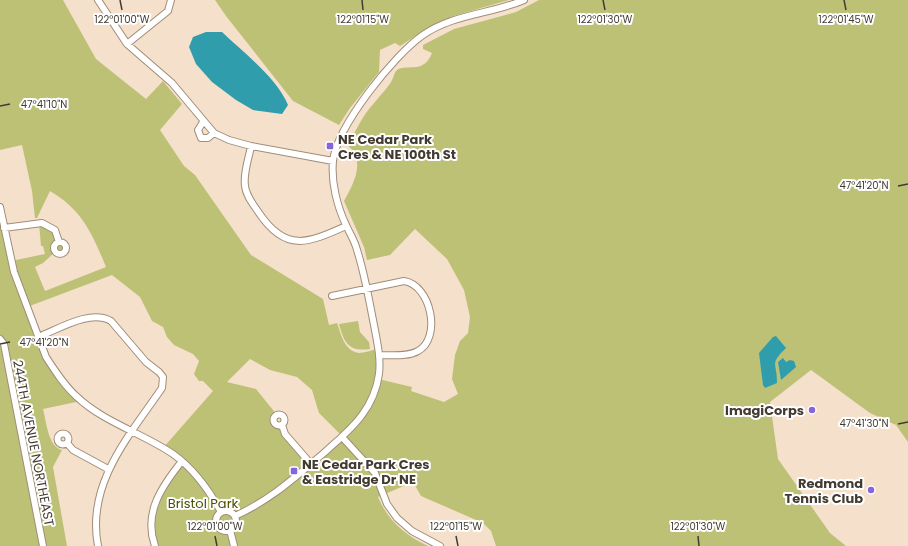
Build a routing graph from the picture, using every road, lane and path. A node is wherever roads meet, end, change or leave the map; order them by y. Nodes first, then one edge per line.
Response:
1 (98, 0) edge
2 (524, 0) edge
3 (171, 2) edge
4 (127, 44) junction
5 (203, 122) junction
6 (214, 133) junction
7 (251, 146) junction
8 (333, 161) junction
9 (0, 207) edge
10 (346, 226) junction
11 (4, 228) junction
12 (59, 242) dead end
13 (366, 288) junction
14 (332, 296) dead end
15 (38, 337) junction
16 (2, 342) edge
17 (379, 355) junction
18 (282, 425) dead end
19 (133, 431) junction
20 (342, 437) junction
21 (67, 443) dead end
22 (182, 461) junction
23 (311, 464) junction
24 (108, 469) junction
25 (221, 512) junction
26 (235, 516) junction
27 (230, 530) junction
28 (43, 546) edge
29 (98, 546) edge
30 (155, 546) edge
31 (234, 546) edge
32 (440, 546) edge

1 - 4 street
2 - 8 street
3 - 4 street
4 - 5 street
5 - 6 street
5 - 6 street
6 - 7 street
7 - 8 street
7 - 10 street
8 - 10 street
9 - 11 street
10 - 13 street
11 - 12 street
11 - 15 street
13 - 14 street
13 - 17 street
13 - 17 street
15 - 19 street
15 - 19 street
16 - 28 street, 244TH AVENUE NORTHEAST
17 - 20 street
18 - 23 street
19 - 22 street
19 - 24 street
20 - 23 street
20 - 32 street
21 - 24 street
22 - 25 street
22 - 30 street
23 - 26 street
24 - 29 street
25 - 26 street
25 - 27 street
26 - 27 street
27 - 31 street

